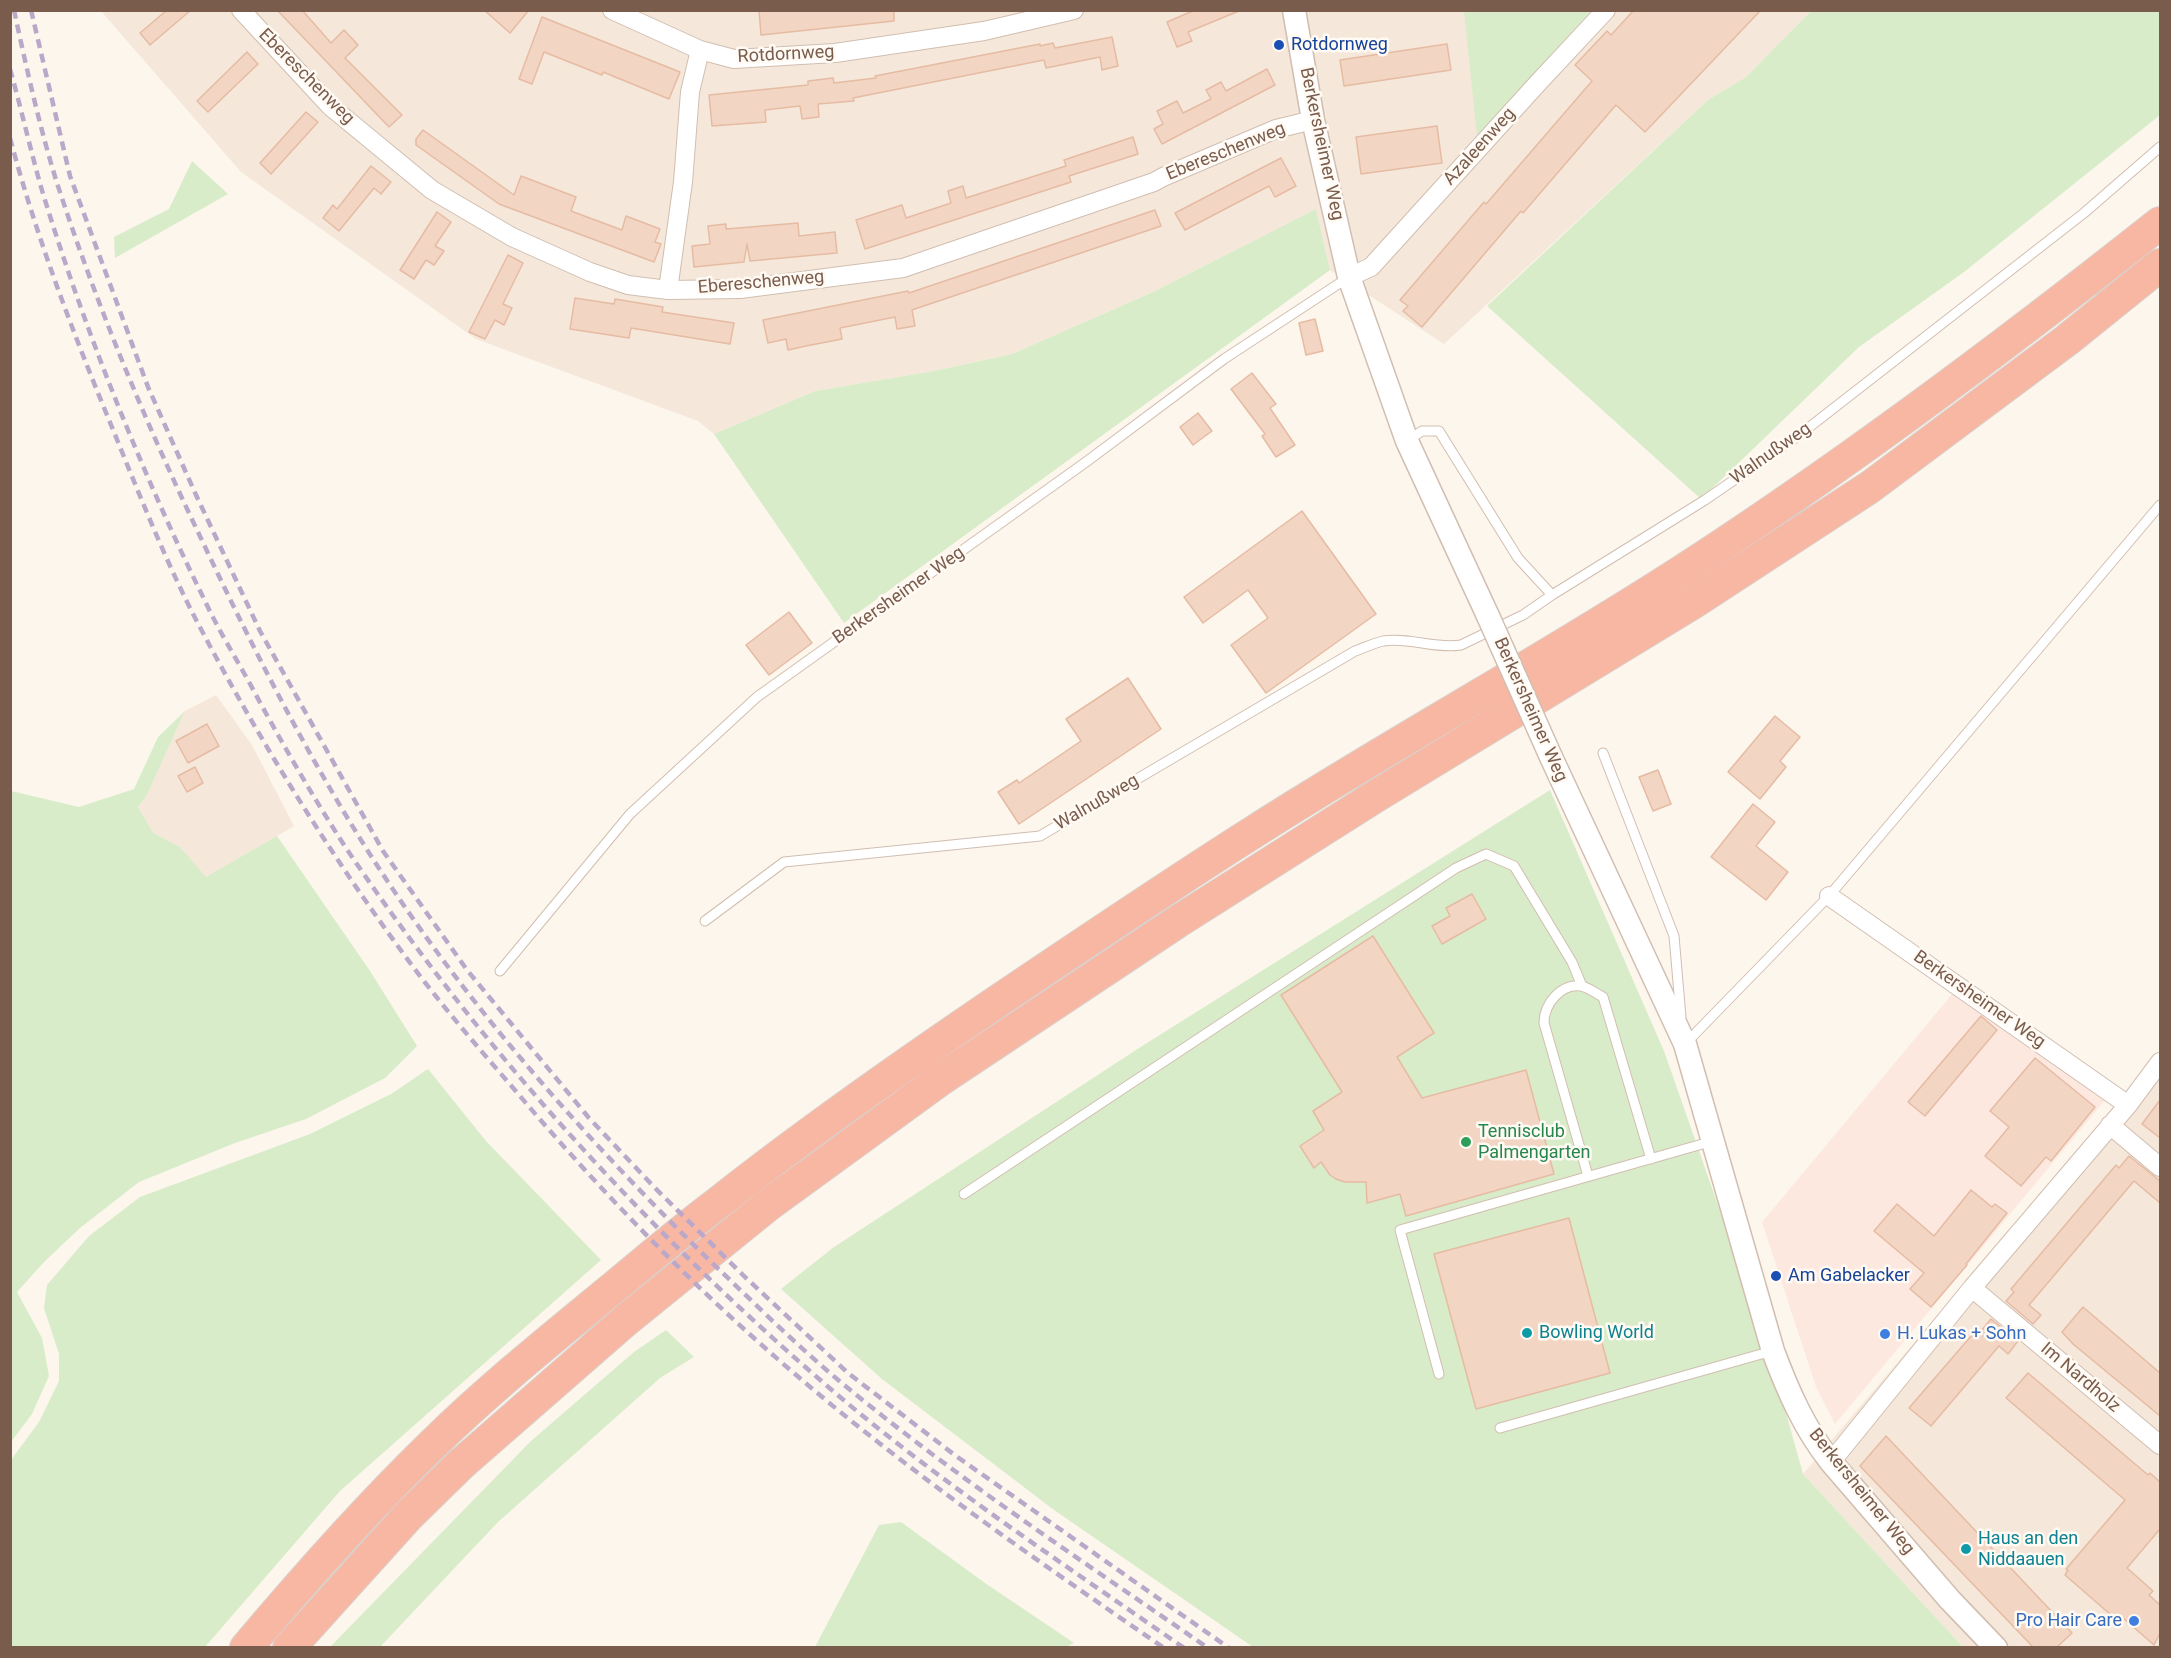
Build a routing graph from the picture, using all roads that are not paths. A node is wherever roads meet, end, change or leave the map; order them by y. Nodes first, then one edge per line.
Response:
1 (241, 10) edge
2 (612, 10) edge
3 (1074, 10) edge
4 (1294, 10) edge
5 (1606, 10) edge
6 (700, 50) junction
7 (1313, 120) junction
8 (2160, 147) edge
9 (2160, 223) edge
10 (2160, 265) edge
11 (1349, 277) junction
12 (668, 290) junction
13 (1407, 441) junction
14 (2160, 505) edge
15 (1552, 595) junction
16 (1603, 753) dead end
17 (1830, 896) junction
18 (705, 921) dead end
19 (500, 971) dead end
20 (1581, 986) junction
21 (1685, 1044) junction
22 (2160, 1062) edge
23 (2128, 1105) junction
24 (2110, 1125) junction
25 (1713, 1141) junction
26 (1651, 1159) junction
27 (2160, 1167) edge
28 (1588, 1176) junction
29 (964, 1194) dead end
30 (1972, 1288) junction
31 (1773, 1351) junction
32 (1439, 1374) dead end
33 (1500, 1428) dead end
34 (2160, 1445) edge
35 (1831, 1462) junction
36 (246, 1647) edge
37 (289, 1647) edge
38 (1996, 1647) edge

1 - 12 street, Ebereschenweg
2 - 6 street, Rotdornweg
3 - 6 street, Rotdornweg
4 - 7 street, Berkersheimer Weg
5 - 11 street, Azaleenweg
6 - 12 street
7 - 11 street, Berkersheimer Weg
7 - 12 street, Ebereschenweg
8 - 15 lane, Walnußweg
9 - 36 highway
10 - 37 highway
11 - 13 street, Berkersheimer Weg
11 - 19 lane, Berkersheimer Weg
13 - 15 lane
13 - 21 street, Berkersheimer Weg, bridge
14 - 17 lane
15 - 18 lane, Walnußweg
16 - 21 lane
17 - 21 lane
17 - 23 street, Berkersheimer Weg
20 - 26 lane
20 - 28 lane
20 - 29 lane
21 - 25 street, Berkersheimer Weg
22 - 23 street
23 - 24 street
24 - 27 street
24 - 30 street
25 - 26 lane
25 - 31 street, Berkersheimer Weg
26 - 28 lane
28 - 32 lane
30 - 34 street, Im Nardholz
30 - 35 street
31 - 33 lane
31 - 35 street, Berkersheimer Weg
35 - 38 street, Berkersheimer Weg

